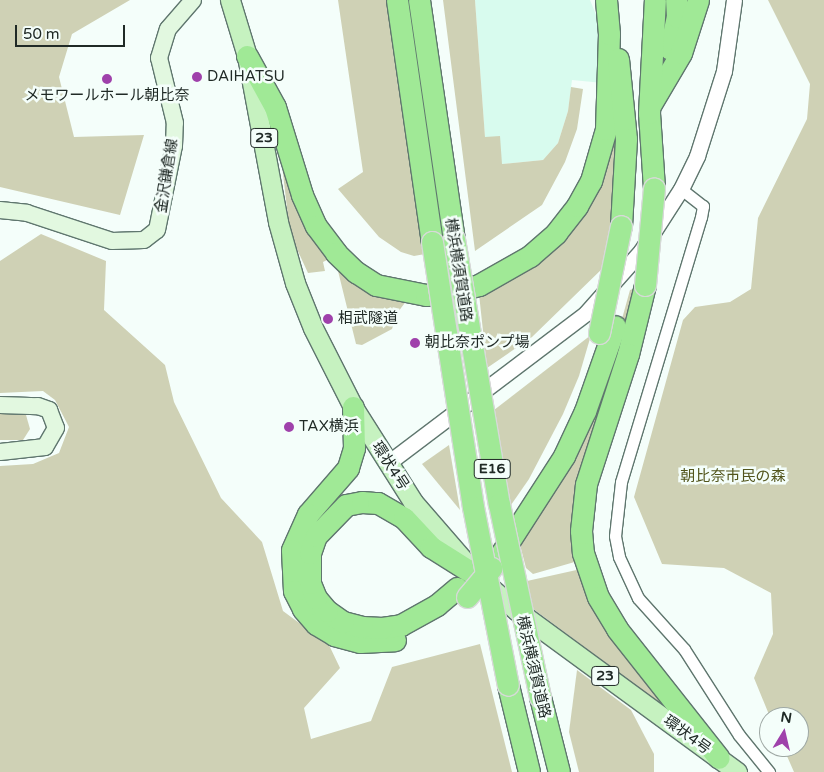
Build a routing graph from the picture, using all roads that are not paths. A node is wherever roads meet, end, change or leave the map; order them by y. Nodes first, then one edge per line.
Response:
1 (193, 0) edge
2 (230, 0) edge
3 (397, 0) edge
4 (419, 0) edge
5 (434, 0) edge
6 (698, 0) edge
7 (734, 0) edge
8 (662, 3) edge
9 (605, 4) edge
10 (609, 34) junction
11 (247, 56) junction
12 (664, 82) junction
13 (649, 110) junction
14 (681, 189) junction
15 (446, 193) junction
16 (0, 210) edge
17 (628, 223) junction
18 (0, 405) edge
19 (353, 407) junction
20 (0, 452) edge
21 (388, 463) junction
22 (477, 576) junction
23 (462, 593) junction
24 (720, 758) junction
25 (529, 772) edge
26 (559, 772) edge
27 (738, 772) edge
28 (769, 772) edge

1 - 16 main road, 金沢鎌倉線
2 - 11 main road, 環状4号 / 23
3 - 25 highway, 横浜横須賀道路 / E16, bridge
4 - 15 highway, 横浜横須賀道路 / E16
5 - 15 highway
6 - 12 highway
7 - 14 street
8 - 12 highway
8 - 13 highway
9 - 10 highway
10 - 11 highway
10 - 17 highway
11 - 19 main road, 環状4号 / 23
12 - 13 highway
13 - 17 highway
13 - 24 highway, bridge
14 - 21 street
14 - 28 street
15 - 26 highway, 横浜横須賀道路 / E16, bridge
17 - 23 highway, bridge
18 - 20 main road
19 - 21 main road, 環状4号 / 23
19 - 23 highway
21 - 22 main road, 環状4号 / 23
22 - 23 highway
22 - 24 main road, 環状4号 / 23
24 - 27 main road, 環状4号 / 23

